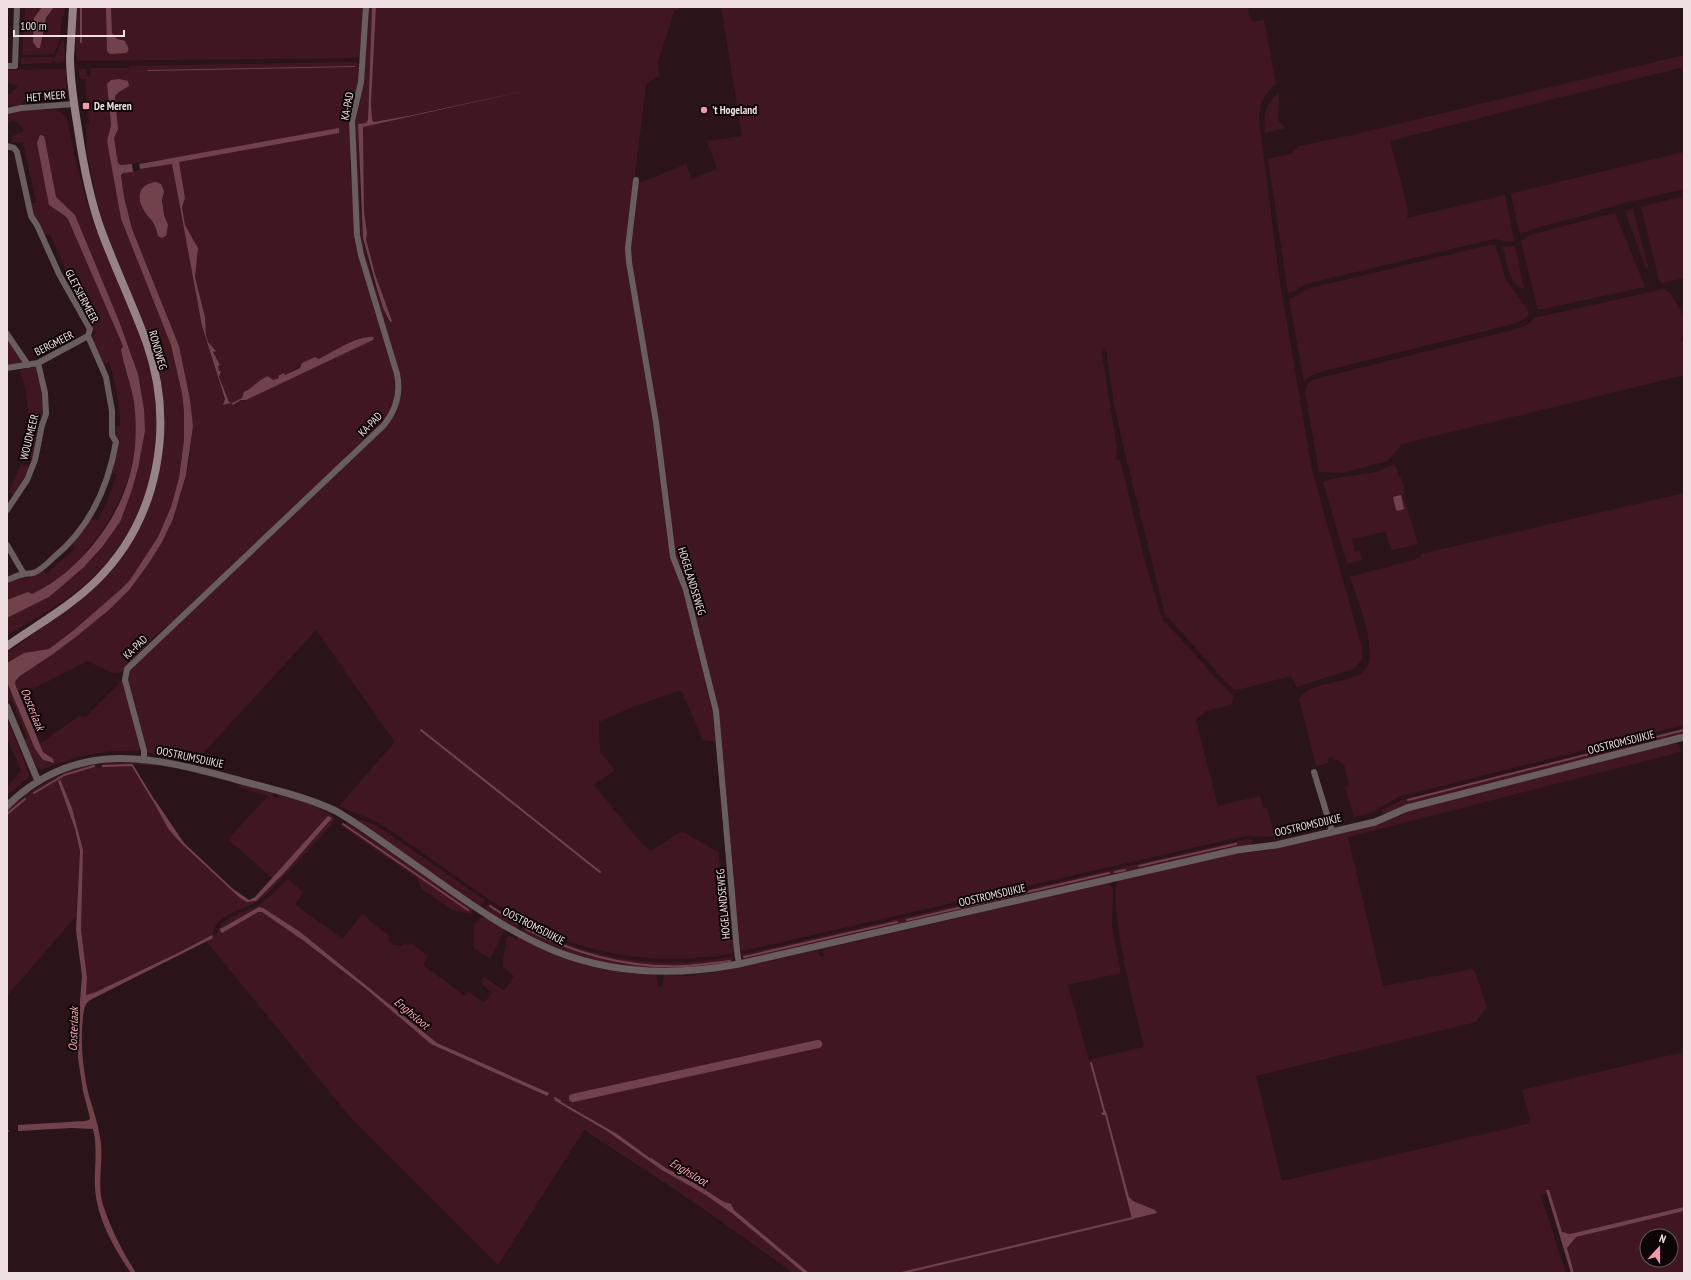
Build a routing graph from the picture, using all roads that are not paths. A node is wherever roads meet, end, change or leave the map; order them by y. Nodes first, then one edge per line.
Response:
1 (17, 7) edge
2 (73, 7) edge
3 (366, 7) edge
4 (7, 66) edge
5 (74, 104) junction
6 (7, 106) edge
7 (21, 108) junction
8 (7, 111) edge
9 (7, 146) edge
10 (636, 180) dead end
11 (7, 334) edge
12 (88, 336) junction
13 (38, 363) junction
14 (28, 365) junction
15 (7, 368) edge
16 (7, 510) edge
17 (7, 545) edge
18 (24, 574) junction
19 (7, 580) edge
20 (7, 646) edge
21 (7, 707) edge
22 (1684, 737) edge
23 (144, 759) junction
24 (1314, 772) dead end
25 (38, 781) junction
26 (7, 806) edge
27 (336, 811) joint
28 (1332, 831) junction
29 (739, 964) junction

1 - 4 street
2 - 5 main road, RONDWEG
3 - 23 street, KA-PAD
5 - 7 street, HET MEER
5 - 20 main road, RONDWEG
6 - 7 street, HET MEER
7 - 8 street, HET MEER
9 - 12 street, GLETSJERMEER
10 - 29 street, HOGELANDSEWEG
11 - 14 street, BERGMEER
12 - 13 street, BERGMEER
12 - 18 street, GLETSJERMEER
13 - 14 street, BERGMEER
13 - 16 street, WOUDMEER
14 - 15 street, BERGMEER
17 - 18 street
18 - 19 street, GLETSJERMEER
21 - 25 street
22 - 28 street, OOSTROMSDIJKJE
23 - 25 street, OOSTRUMSDIJKJE
23 - 27 street, OOSTRUMSDIJKJE
24 - 28 street
25 - 26 street, OOSTRUMSDIJKJE
27 - 29 street, OOSTROMSDIJKJE
28 - 29 street, OOSTROMSDIJKJE

